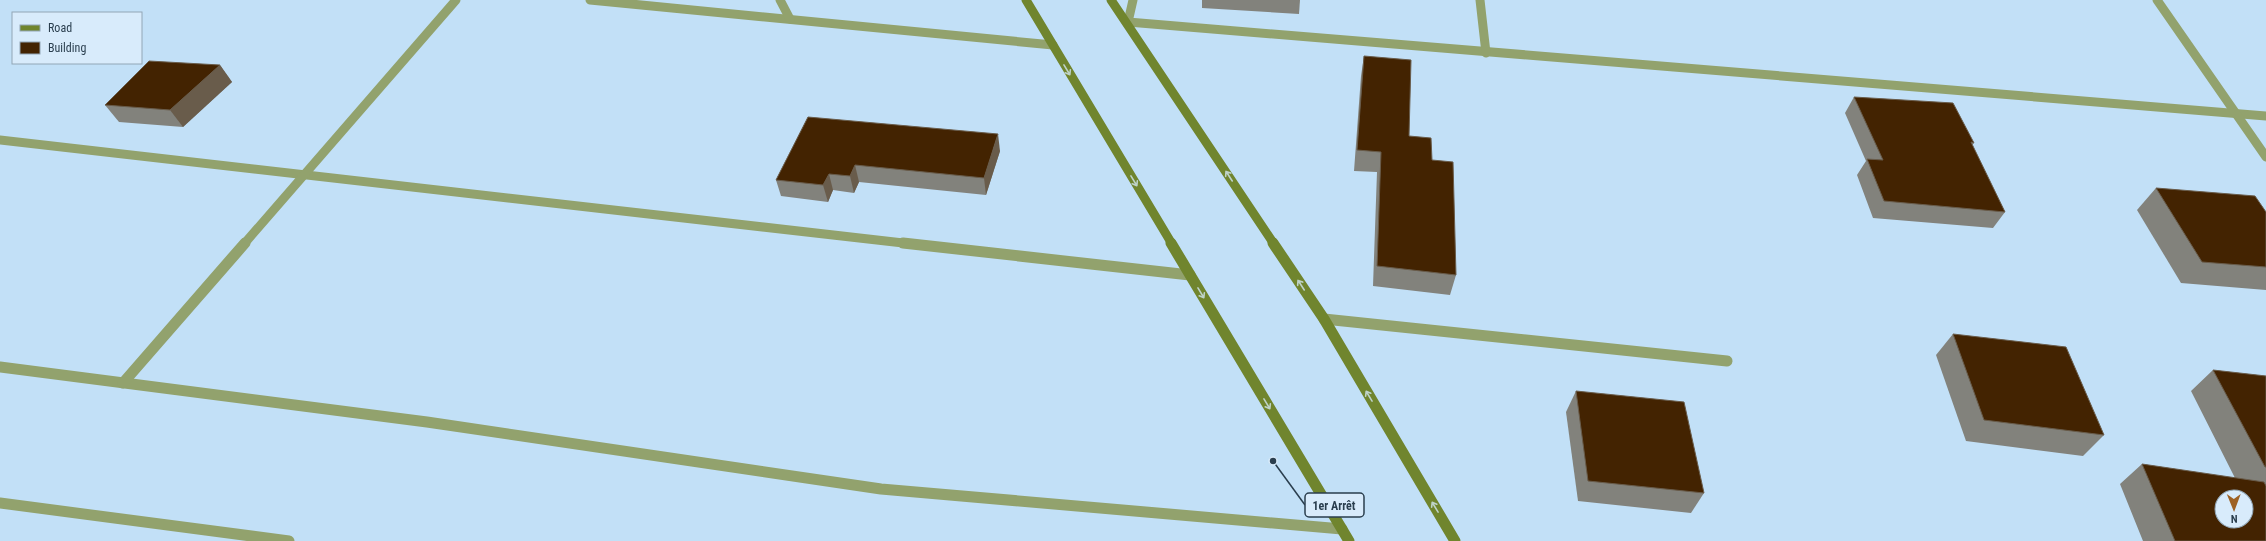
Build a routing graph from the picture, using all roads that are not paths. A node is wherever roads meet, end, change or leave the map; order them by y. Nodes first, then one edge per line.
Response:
1 (456, 0) edge
2 (590, 0) edge
3 (780, 0) edge
4 (1026, 0) edge
5 (1112, 0) edge
6 (1133, 0) edge
7 (1480, 0) edge
8 (2157, 0) edge
9 (790, 19) junction
10 (1128, 22) junction
11 (1053, 45) junction
12 (1486, 53) junction
13 (2234, 112) junction
14 (2266, 116) edge
15 (0, 140) edge
16 (2266, 157) edge
17 (302, 176) junction
18 (1190, 275) junction
19 (1324, 319) junction
20 (1728, 360) dead end
21 (0, 367) edge
22 (123, 383) junction
23 (0, 503) edge
24 (1342, 529) junction
25 (289, 541) edge
26 (1349, 541) edge
27 (1455, 541) edge

1 - 17 street
2 - 9 street
3 - 9 street
4 - 11 main road
5 - 10 main road
6 - 10 street
7 - 12 street
8 - 13 street
9 - 11 street
10 - 12 street
19 -> 10 main road
11 -> 18 main road
12 - 13 street
13 - 14 street
13 - 16 street
15 - 17 street
17 - 18 street
17 - 22 street
18 -> 24 main road
19 - 20 street
27 -> 19 main road
21 - 22 street
22 - 24 street
23 - 25 street
24 - 26 main road

